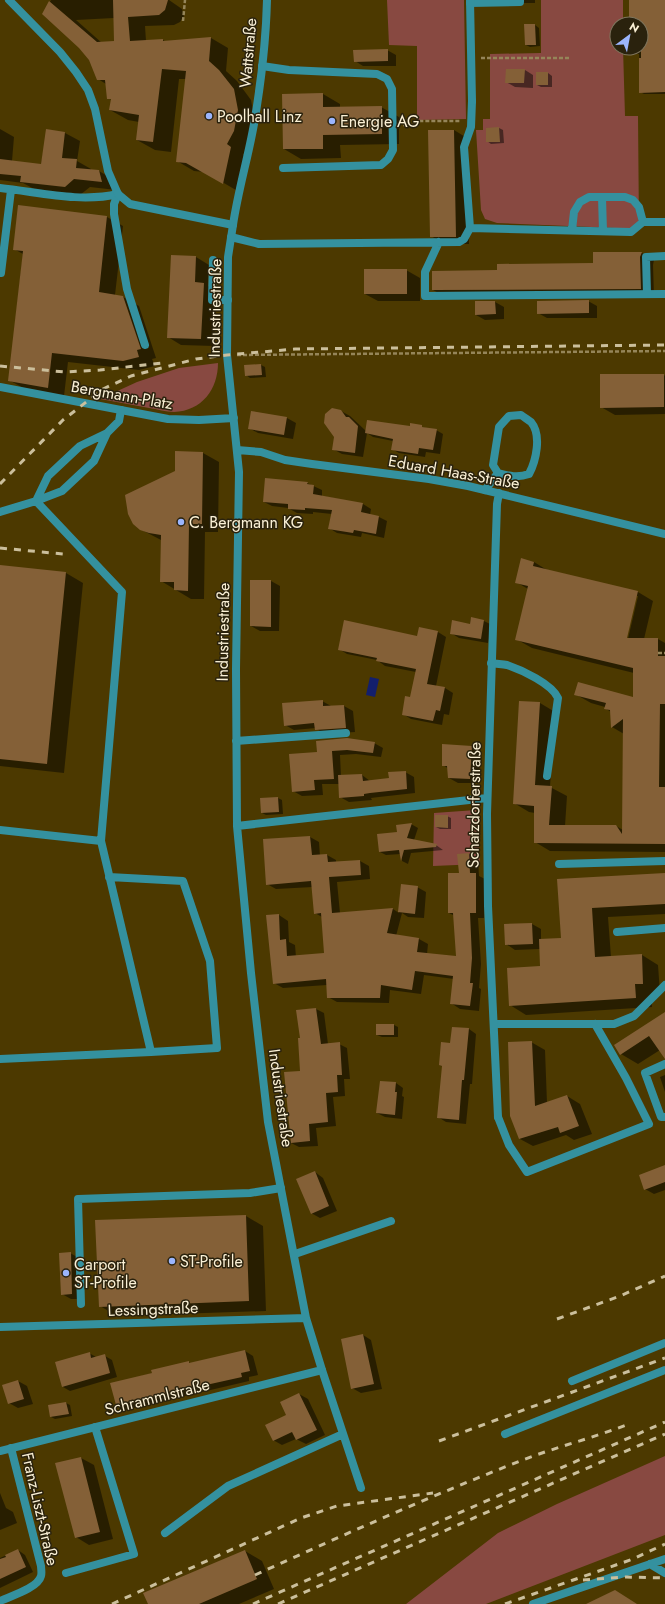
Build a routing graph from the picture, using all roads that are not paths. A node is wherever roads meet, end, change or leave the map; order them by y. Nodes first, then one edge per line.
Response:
1 (9, 0) edge
2 (267, 0) edge
3 (520, 0) edge
4 (470, 2) edge
5 (262, 66) junction
6 (283, 168) dead end
7 (0, 188) edge
8 (11, 190) junction
9 (118, 194) junction
10 (602, 197) junction
11 (643, 222) junction
12 (665, 222) edge
13 (233, 225) junction
14 (470, 228) junction
15 (572, 230) junction
16 (603, 231) junction
17 (231, 237) junction
18 (439, 242) junction
19 (665, 256) edge
20 (213, 260) dead end
21 (1, 274) edge
22 (647, 294) junction
23 (665, 294) edge
24 (228, 300) junction
25 (145, 345) dead end
26 (3, 388) edge
27 (121, 410) junction
28 (234, 418) junction
29 (107, 433) junction
30 (237, 450) junction
31 (498, 473) junction
32 (485, 490) junction
33 (499, 493) junction
34 (36, 501) junction
35 (0, 512) edge
36 (665, 534) edge
37 (491, 663) junction
38 (346, 733) dead end
39 (236, 741) junction
40 (547, 776) dead end
41 (487, 798) junction
42 (237, 826) junction
43 (0, 830) edge
44 (101, 841) junction
45 (665, 861) edge
46 (559, 864) dead end
47 (109, 877) junction
48 (665, 928) edge
49 (617, 932) dead end
50 (665, 986) edge
51 (494, 1024) junction
52 (595, 1024) junction
53 (151, 1052) junction
54 (0, 1060) edge
55 (665, 1064) edge
56 (665, 1117) edge
57 (281, 1188) junction
58 (391, 1221) dead end
59 (295, 1254) junction
60 (81, 1304) dead end
61 (306, 1318) junction
62 (0, 1327) edge
63 (665, 1343) edge
64 (322, 1370) junction
65 (665, 1370) edge
66 (572, 1381) dead end
67 (95, 1427) junction
68 (343, 1434) junction
69 (505, 1434) dead end
70 (11, 1448) junction
71 (0, 1451) edge
72 (361, 1488) dead end
73 (165, 1533) dead end
74 (665, 1558) edge
75 (650, 1564) junction
76 (66, 1573) dead end
77 (665, 1573) edge
78 (0, 1601) edge
79 (533, 1604) edge

1 - 9 street
2 - 5 street, Wattstraße
3 - 4 street
4 - 14 street
5 - 6 street
5 - 13 street, Wattstraße
7 - 8 street
8 - 9 street
8 - 21 street
9 - 13 street
9 - 25 street
10 - 11 street
10 - 15 street
10 - 16 street
11 - 12 street
11 - 16 street
13 - 17 street, Industriestraße
14 - 15 street
14 - 18 street
15 - 16 street
17 - 18 street
17 - 24 street, Industriestraße
18 - 22 street
19 - 22 street
20 - 24 street
22 - 23 street
24 - 28 street, Industriestraße
26 - 27 street, Bergmann-Platz
27 - 28 street, Bergmann-Platz
27 - 29 street
28 - 30 street, Industriestraße
29 - 34 street
29 - 34 street
30 - 32 street, Eduard Haas-Straße
30 - 39 street, Industriestraße
31 - 31 street
31 - 32 street
32 - 33 street, Eduard Haas-Straße
33 - 36 street, Eduard Haas-Straße
33 - 37 street, Schatzdorferstraße
34 - 35 street
34 - 44 street
37 - 40 street
37 - 41 street, Schatzdorferstraße
38 - 39 street
39 - 42 street, Industriestraße
41 - 42 street
41 - 51 street, Schatzdorferstraße
42 - 57 street, Industriestraße
43 - 44 street
44 - 47 street
45 - 46 street
47 - 53 street
47 - 53 street
48 - 49 street
50 - 52 street
51 - 52 street
51 - 52 street, Schatzdorferstraße
53 - 54 street
55 - 56 street
57 - 59 street, Industriestraße
57 - 60 street
58 - 59 street
59 - 61 street, Industriestraße
61 - 62 street, Lessingstraße
61 - 64 street, Industriestraße
63 - 66 street
64 - 67 street, Schrammlstraße
64 - 68 street, Industriestraße
65 - 69 street
67 - 70 street, Schrammlstraße
67 - 76 street
68 - 72 street, Industriestraße
68 - 73 street
70 - 71 street, Schrammlstraße
70 - 78 street, Franz-Liszt-Straße
74 - 75 street
75 - 77 street
75 - 79 street

